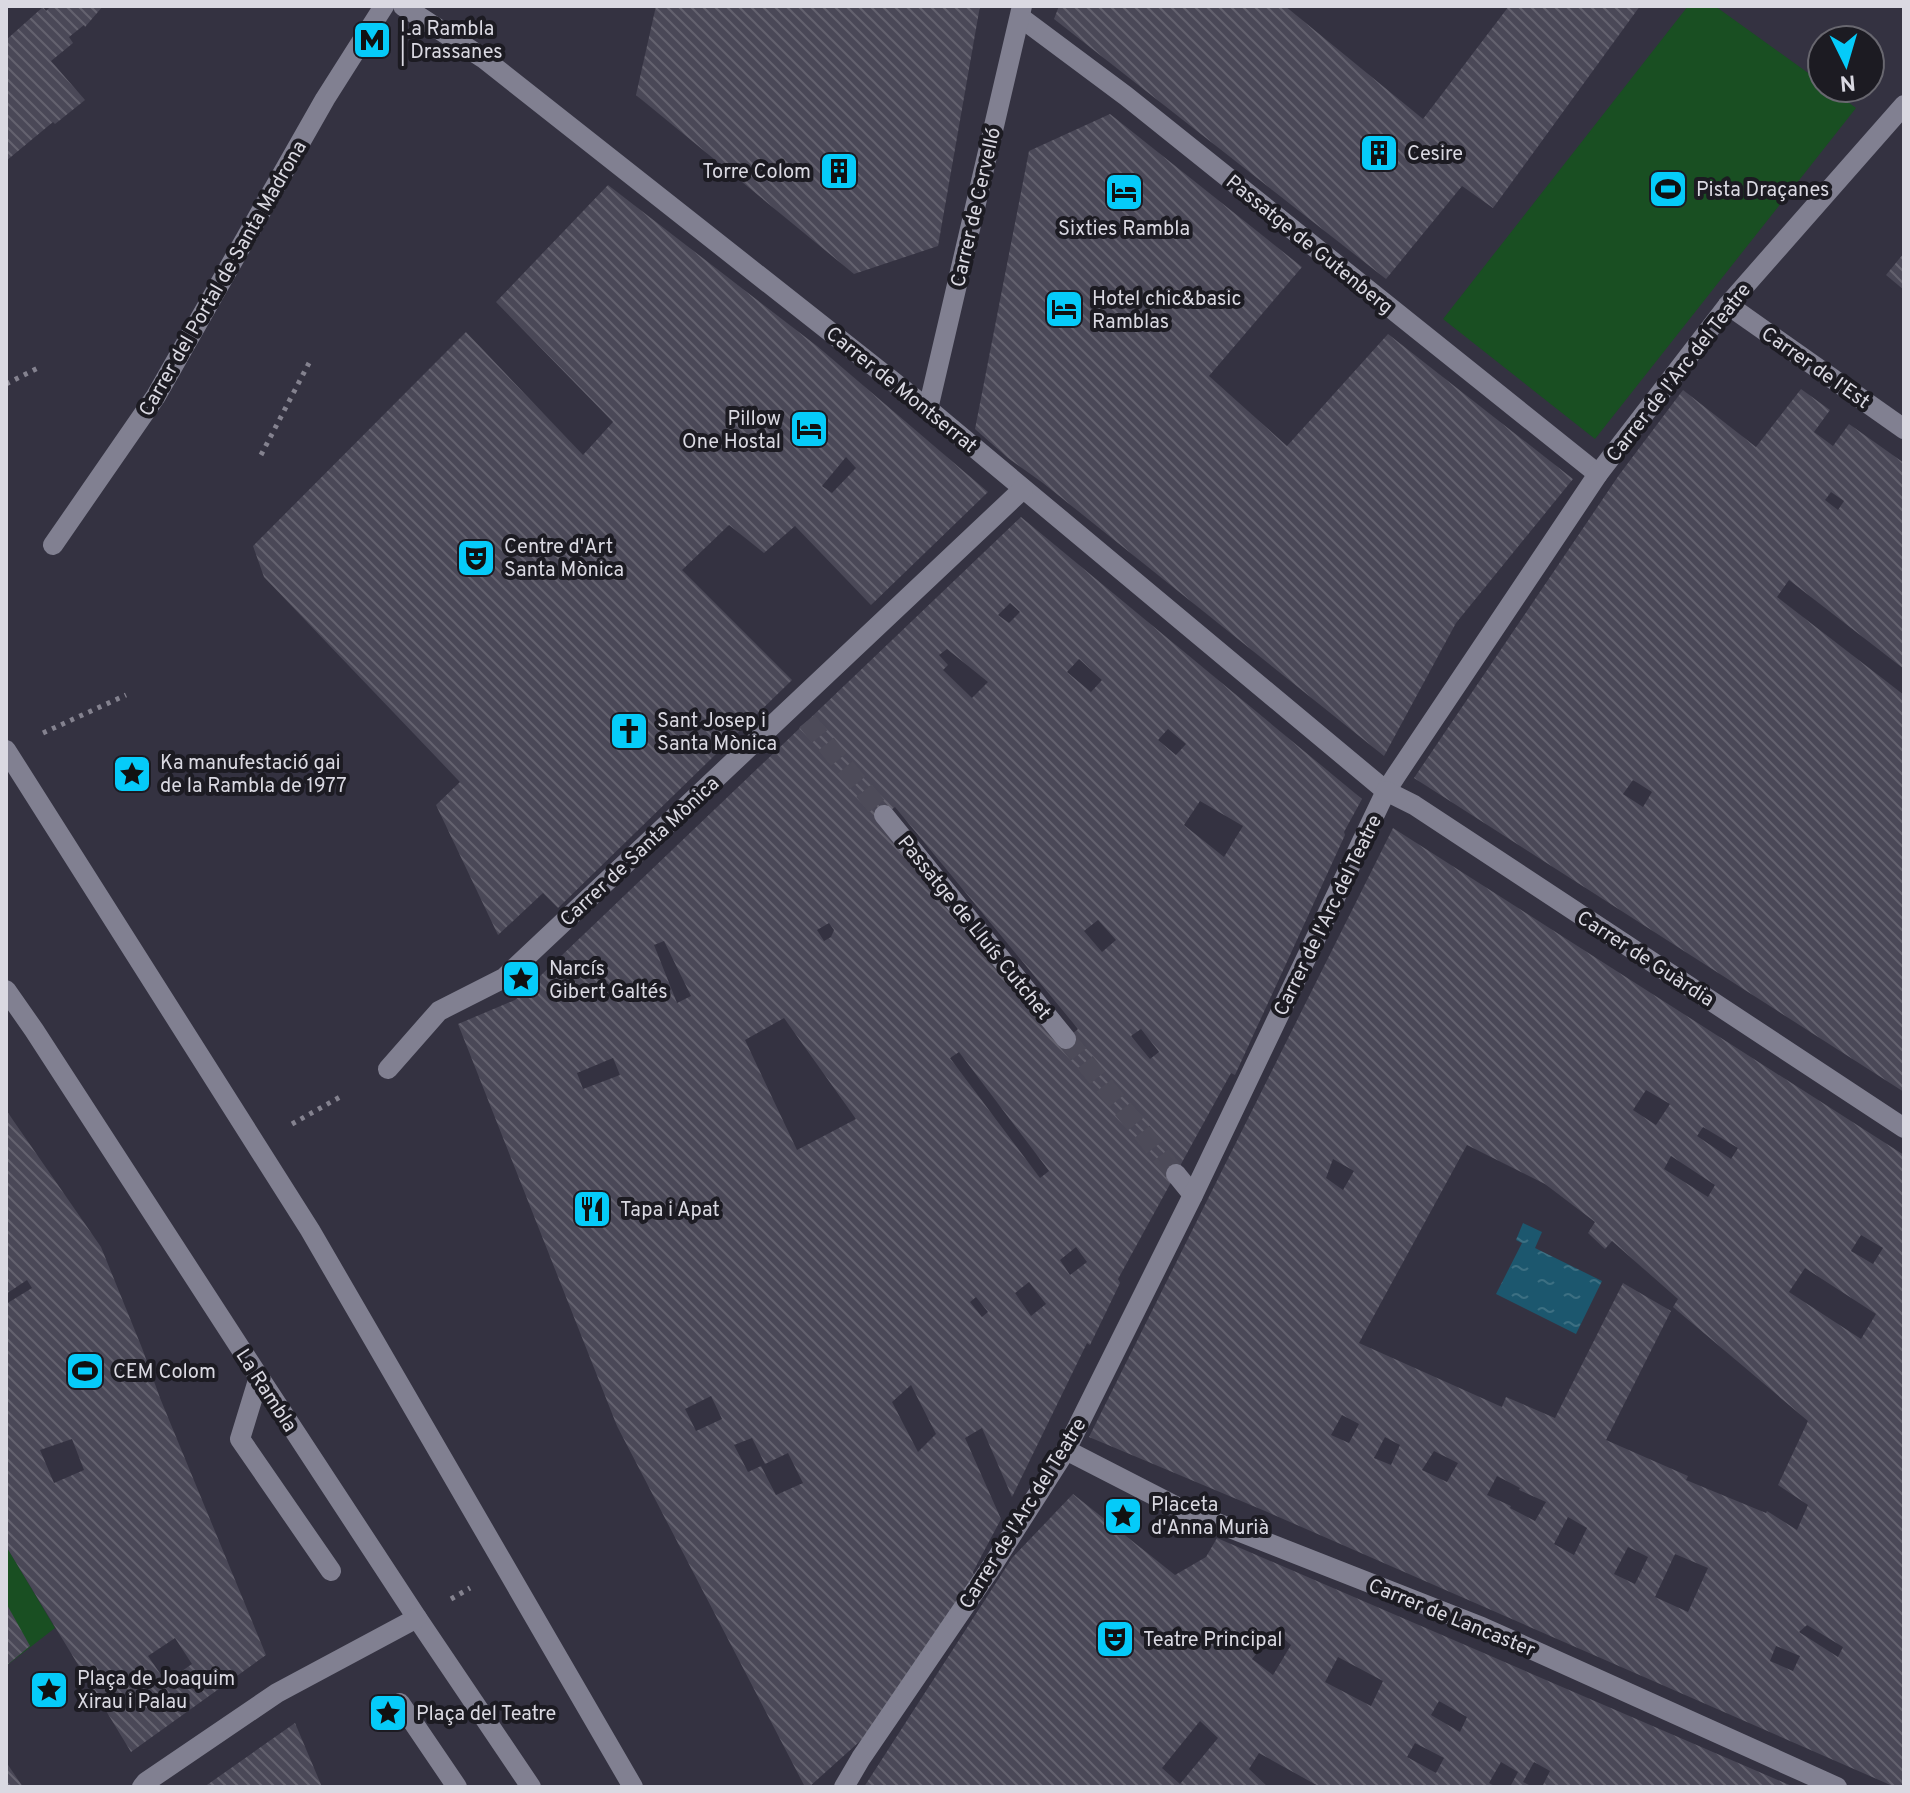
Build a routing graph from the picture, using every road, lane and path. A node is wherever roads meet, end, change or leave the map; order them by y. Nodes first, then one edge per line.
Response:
1 (384, 6) edge
2 (403, 6) edge
3 (1021, 12) edge
4 (1904, 105) edge
5 (1728, 305) junction
6 (309, 363) dead end
7 (40, 367) dead end
8 (6, 384) edge
9 (928, 409) junction
10 (1904, 429) edge
11 (261, 455) dead end
12 (1598, 474) junction
13 (1023, 489) junction
14 (53, 545) dead end
15 (126, 695) dead end
16 (6, 750) edge
17 (1386, 791) junction
18 (884, 815) tunnel mouth
19 (6, 990) edge
20 (1066, 1039) tunnel mouth
21 (388, 1069) dead end
22 (340, 1097) dead end
23 (1904, 1128) edge
24 (256, 1145) junction
25 (1176, 1174) tunnel mouth
26 (1193, 1195) junction
27 (259, 1377) junction
28 (1066, 1450) junction
29 (331, 1571) dead end
30 (417, 1618) junction
31 (400, 1703) dead end
32 (142, 1787) edge
33 (457, 1787) edge
34 (531, 1787) edge
35 (633, 1787) edge
36 (844, 1787) edge
37 (1837, 1787) edge

1 - 14 street, Carrer del Portal de Santa Madrona
2 - 9 street, Carrer de Montserrat
3 - 9 street, Carrer de Cervelló
3 - 12 street, Passatge de Gutenberg
4 - 5 street, Carrer de l'Arc del Teatre
5 - 10 street, Carrer de l'Est
5 - 12 street, Carrer de l'Arc del Teatre
6 - 11 path
7 - 8 path
9 - 13 street, Carrer de Montserrat
12 - 17 street, Carrer de l'Arc del Teatre
13 - 17 street, Carrer de Montserrat
13 - 21 street, Carrer de Santa Mònica
15 - 16 path
16 - 24 street
17 - 23 street, Carrer de Guàrdia
17 - 26 street, Carrer de l'Arc del Teatre
18 - 20 street, Passatge de Lluís Cutchet
19 - 27 street, La Rambla
22 - 24 path
24 - 35 street
25 - 26 street
26 - 28 street, Carrer de l'Arc del Teatre
27 - 29 street
27 - 30 street, La Rambla
28 - 36 street, Carrer de l'Arc del Teatre
28 - 37 street, Carrer de Lancaster
30 - 32 street
30 - 34 street, La Rambla
31 - 33 street

